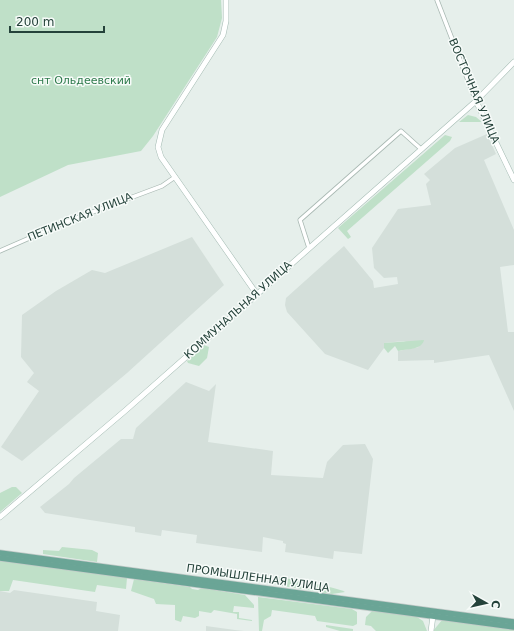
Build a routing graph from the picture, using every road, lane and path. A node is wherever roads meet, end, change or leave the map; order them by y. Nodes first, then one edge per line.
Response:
1 (226, 0) edge
2 (437, 0) edge
3 (514, 62) edge
4 (476, 102) junction
5 (421, 149) junction
6 (175, 177) junction
7 (514, 180) edge
8 (308, 248) junction
9 (0, 251) edge
10 (256, 293) junction
11 (0, 517) edge
12 (0, 553) edge
13 (0, 558) edge
14 (100, 569) junction
15 (363, 604) junction
16 (433, 614) junction
17 (422, 615) junction
18 (514, 622) edge
19 (505, 623) junction
20 (432, 624) junction
21 (514, 627) edge
22 (431, 631) edge

1 - 6 main road
2 - 4 street, ВОСТОЧНАЯ УЛИЦА
3 - 4 main road, КОММУНАЛЬНАЯ УЛИЦА
4 - 5 main road, КОММУНАЛЬНАЯ УЛИЦА
4 - 7 main road, ВОСТОЧНАЯ УЛИЦА
5 - 8 main road, КОММУНАЛЬНАЯ УЛИЦА
5 - 8 street
6 - 9 street, ПЕТИНСКАЯ УЛИЦА
6 - 10 main road
8 - 10 main road, КОММУНАЛЬНАЯ УЛИЦА
10 - 11 main road, КОММУНАЛЬНАЯ УЛИЦА
12 - 14 main road, ПРОМЫШЛЕННАЯ УЛИЦА
13 - 14 main road, ПРОМЫШЛЕННАЯ УЛИЦА
14 - 15 main road, ПРОМЫШЛЕННАЯ УЛИЦА
15 - 16 main road, ПРОМЫШЛЕННАЯ УЛИЦА
15 - 17 main road, ПРОМЫШЛЕННАЯ УЛИЦА
16 - 17 main road, ПРОМЫШЛЕННАЯ УЛИЦА
16 - 19 main road, ПРОМЫШЛЕННАЯ УЛИЦА
16 - 20 main road
17 - 20 main road
18 - 19 main road, ПРОМЫШЛЕННАЯ УЛИЦА
19 - 21 main road, ПРОМЫШЛЕННАЯ УЛИЦА
20 - 22 main road

